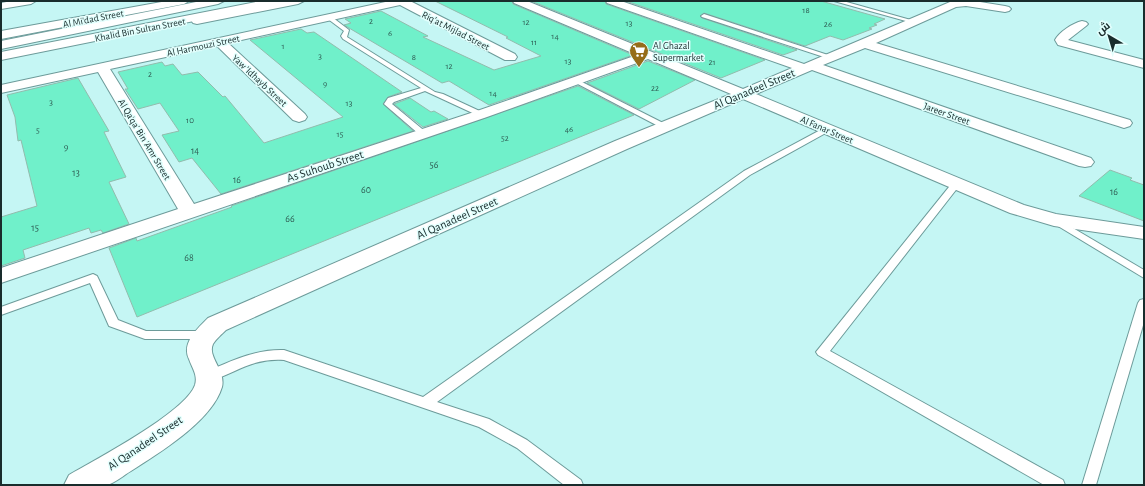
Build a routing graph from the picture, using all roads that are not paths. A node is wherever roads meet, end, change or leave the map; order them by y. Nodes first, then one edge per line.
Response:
1 (31, 1) edge
2 (184, 1) edge
3 (218, 1) edge
4 (236, 1) edge
5 (244, 1) edge
6 (278, 1) edge
7 (298, 1) edge
8 (404, 1) edge
9 (518, 1) edge
10 (611, 1) edge
11 (837, 1) edge
12 (1, 6) edge
13 (1005, 9) dead end
14 (704, 16) dead end
15 (330, 18) junction
16 (915, 22) junction
17 (1082, 24) dead end
18 (110, 27) junction
19 (1, 35) edge
20 (82, 40) junction
21 (220, 42) junction
22 (863, 43) junction
23 (1, 44) edge
24 (1, 48) edge
25 (1, 56) edge
26 (648, 56) junction
27 (829, 56) junction
28 (510, 58) dead end
29 (1144, 64) edge
30 (807, 66) junction
31 (102, 67) junction
32 (576, 81) junction
33 (1, 89) edge
34 (425, 89) junction
35 (744, 94) junction
36 (482, 114) junction
37 (299, 117) dead end
38 (1124, 123) dead end
39 (666, 126) junction
40 (829, 129) junction
41 (423, 133) junction
42 (1085, 162) dead end
43 (956, 184) junction
44 (189, 212) junction
45 (1054, 220) junction
46 (1144, 233) edge
47 (1144, 275) edge
48 (1, 276) edge
49 (1144, 303) edge
50 (1, 311) edge
51 (205, 335) junction
52 (210, 376) junction
53 (425, 404) junction
54 (80, 485) edge
55 (576, 485) edge
56 (1058, 485) edge
57 (1089, 485) edge

1 - 12 street
2 - 19 street, Al Mi'dad Street
3 - 23 main road
4 - 18 main road
5 - 18 main road, Khalid Bin Sultan Street
6 - 20 main road, Khalid Bin Sultan Street
7 - 20 main road
8 - 15 street, Al Harmouzi Street
8 - 28 street, Riq'at Mijlad Street
9 - 26 street, Al Fanar Street
10 - 30 street, Jareer Street
11 - 16 lane
13 - 16 street, Al Qanadeel Street
14 - 27 lane
15 - 21 street, Al Harmouzi Street
15 - 34 lane
16 - 22 street, Al Qanadeel Street
17 - 29 street
18 - 24 main road, Khalid Bin Sultan Street
20 - 25 main road, Khalid Bin Sultan Street
21 - 31 street, Al Harmouzi Street
21 - 37 street, Yaw 'Idhayb Street
22 - 27 street, Al Qanadeel Street
22 - 38 street
26 - 32 street, As Suhoub Street
26 - 35 street, Al Fanar Street
27 - 30 street, Al Qanadeel Street
30 - 35 street, Al Qanadeel Street
30 - 42 street, Jareer Street
31 - 33 street, Al Harmouzi Street
31 - 44 street, Al Qa'qa' Bin 'Amr Street
32 - 36 street, As Suhoub Street
32 - 39 lane
34 - 36 lane
34 - 41 lane
35 - 39 street, Al Qanadeel Street
35 - 40 street, Al Fanar Street
36 - 41 street, As Suhoub Street
39 - 51 street, Al Qanadeel Street
40 - 43 street, Al Fanar Street
40 - 53 lane
41 - 44 street, As Suhoub Street
43 - 45 street, Al Fanar Street
43 - 56 lane
44 - 48 street, As Suhoub Street
45 - 46 street, Al Fanar Street
45 - 47 lane
49 - 57 lane
50 - 51 lane
51 - 52 street
52 - 53 lane
52 - 54 street, Al Qanadeel Street
53 - 55 lane

